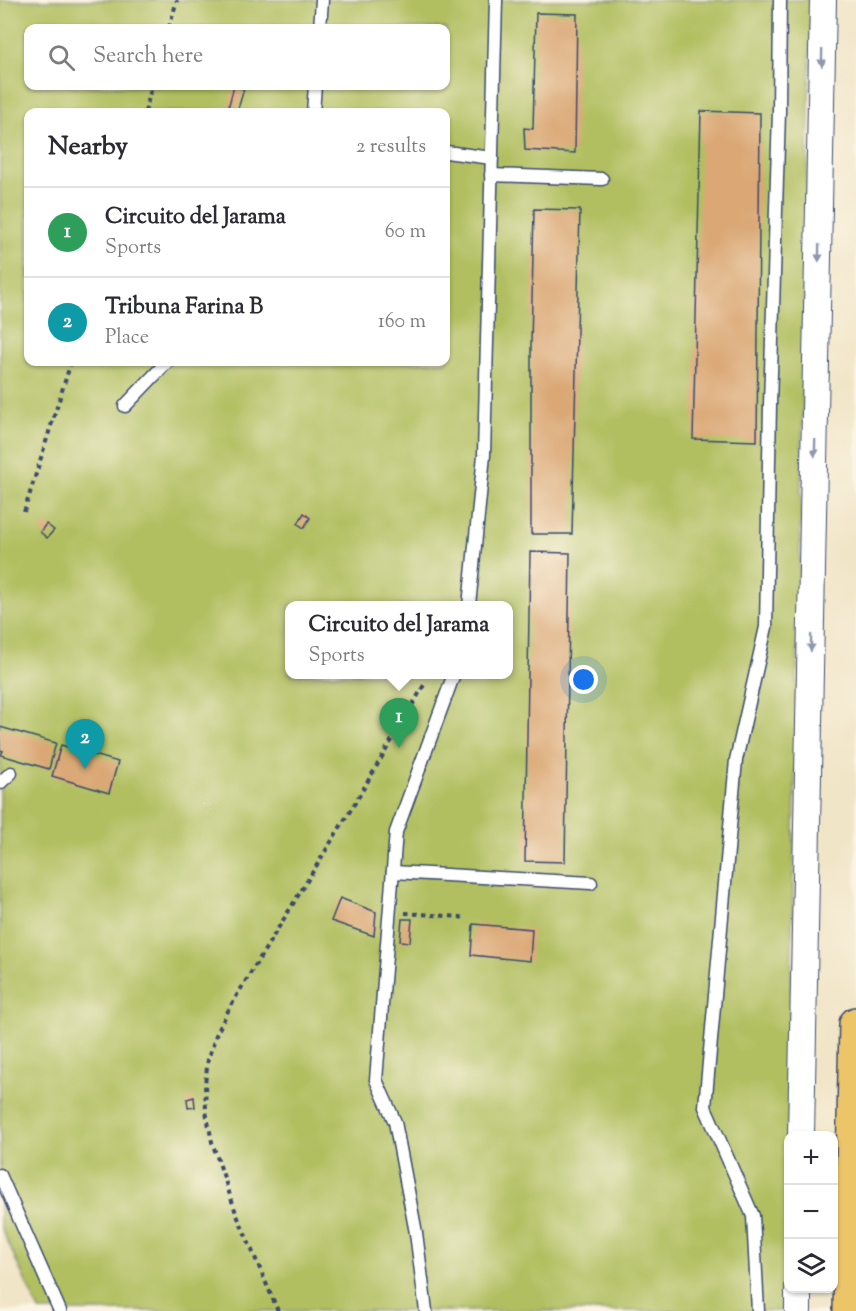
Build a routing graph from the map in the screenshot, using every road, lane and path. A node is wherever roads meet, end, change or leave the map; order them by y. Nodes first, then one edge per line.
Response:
1 (177, 0) edge
2 (322, 0) edge
3 (496, 0) edge
4 (780, 0) edge
5 (823, 0) edge
6 (170, 24) edge
7 (320, 24) edge
8 (151, 90) edge
9 (315, 90) edge
10 (146, 108) edge
11 (313, 108) edge
12 (450, 153) edge
13 (492, 158) junction
14 (491, 175) junction
15 (602, 179) dead end
16 (70, 366) edge
17 (163, 366) edge
18 (125, 406) dead end
19 (24, 512) dead end
20 (469, 601) edge
21 (453, 679) edge
22 (424, 685) dead end
23 (11, 774) dead end
24 (0, 783) edge
25 (393, 872) junction
26 (591, 883) dead end
27 (390, 912) junction
28 (460, 923) dead end
29 (856, 1024) edge
30 (801, 1131) edge
31 (0, 1175) edge
32 (798, 1293) edge
33 (60, 1311) edge
34 (278, 1311) edge
35 (426, 1311) edge
36 (758, 1311) edge
37 (798, 1311) edge
38 (850, 1311) edge

1 - 6 path
2 - 7 lane
3 - 13 lane
4 - 36 lane
5 -> 30 street
8 - 10 path
9 - 11 lane
12 - 13 lane
13 - 14 lane
14 - 15 lane
14 - 20 lane
16 - 19 path
17 - 18 lane
21 - 25 lane
22 - 34 path
23 - 24 lane
25 - 26 lane
25 - 27 lane
27 - 28 path
27 - 35 lane
29 - 38 highway
31 - 33 lane
32 - 37 street

